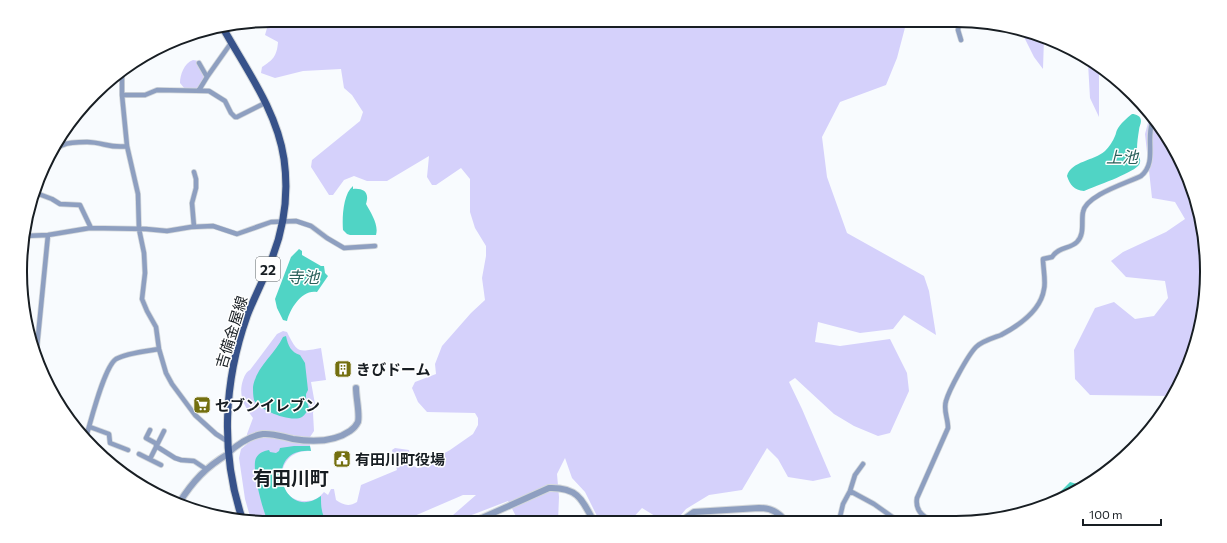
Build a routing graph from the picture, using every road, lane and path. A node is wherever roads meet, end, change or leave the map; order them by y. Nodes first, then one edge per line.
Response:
1 (958, 27) edge
2 (224, 32) edge
3 (962, 40) dead end
4 (232, 44) junction
5 (198, 63) dead end
6 (207, 77) junction
7 (122, 79) edge
8 (199, 90) junction
9 (122, 95) junction
10 (265, 103) junction
11 (1151, 126) edge
12 (127, 146) junction
13 (61, 147) edge
14 (194, 172) dead end
15 (40, 194) edge
16 (283, 222) junction
17 (194, 227) junction
18 (91, 228) junction
19 (139, 229) junction
20 (48, 235) junction
21 (30, 236) edge
22 (375, 246) dead end
23 (37, 342) edge
24 (159, 349) junction
25 (356, 388) dead end
26 (90, 427) junction
27 (150, 430) dead end
28 (164, 431) dead end
29 (88, 433) edge
30 (227, 441) junction
31 (157, 445) junction
32 (128, 450) dead end
33 (139, 454) dead end
34 (228, 454) junction
35 (150, 460) junction
36 (863, 464) dead end
37 (161, 465) dead end
38 (206, 469) junction
39 (850, 491) junction
40 (182, 499) edge
41 (241, 514) edge
42 (486, 516) edge
43 (590, 516) edge
44 (688, 516) edge
45 (782, 516) edge
46 (840, 516) edge
47 (891, 516) edge
48 (922, 516) edge

1 - 3 street
2 - 4 main road, 吉備金屋線 / 22
4 - 6 street
4 - 10 main road, 吉備金屋線 / 22
5 - 6 street
6 - 8 street
7 - 9 street
8 - 9 street
8 - 10 street
9 - 12 street
10 - 16 main road, 吉備金屋線 / 22
11 - 48 street
12 - 13 street
12 - 19 street
14 - 17 street
15 - 18 street
16 - 17 street
16 - 22 street
16 - 30 main road, 吉備金屋線 / 22
17 - 19 street
18 - 19 street
18 - 20 street
19 - 24 street
20 - 21 street
20 - 23 street
24 - 26 street
24 - 30 street
25 - 34 street
26 - 29 street
26 - 32 street
27 - 31 street
28 - 31 street
30 - 34 main road, 吉備金屋線 / 22
31 - 35 street
31 - 38 street
33 - 35 street
34 - 38 street
34 - 41 main road, 吉備金屋線 / 22
35 - 37 street
36 - 39 street
38 - 40 street
39 - 46 street
39 - 47 street
42 - 43 street
44 - 45 street

